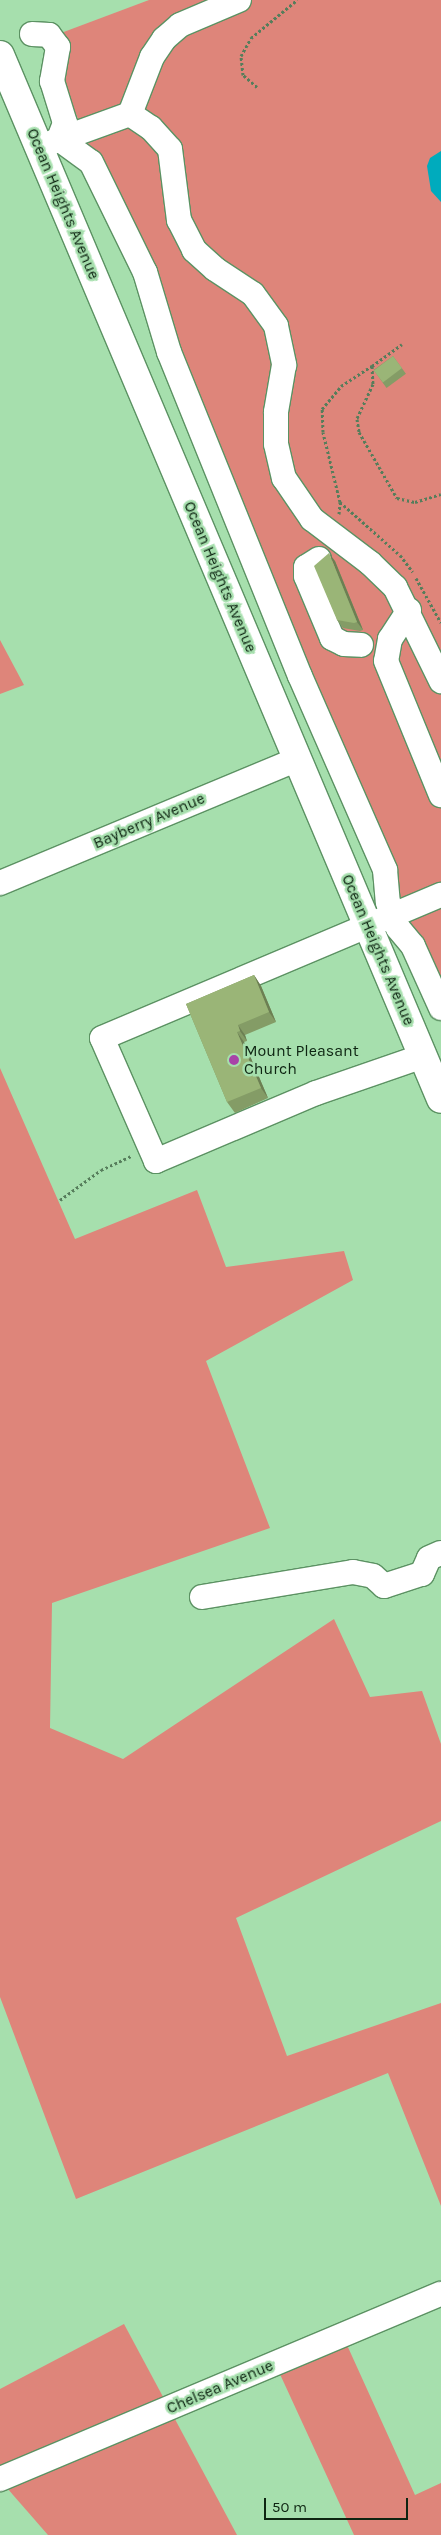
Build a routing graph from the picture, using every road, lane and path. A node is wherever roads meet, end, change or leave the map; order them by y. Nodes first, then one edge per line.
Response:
1 (239, 0) edge
2 (297, 0) edge
3 (32, 34) dead end
4 (0, 55) edge
5 (257, 87) dead end
6 (130, 114) junction
7 (49, 143) junction
8 (402, 344) dead end
9 (372, 366) junction
10 (441, 494) edge
11 (340, 502) dead end
12 (332, 536) junction
13 (409, 610) junction
14 (386, 651) junction
15 (441, 681) edge
16 (298, 759) junction
17 (441, 796) edge
18 (0, 883) edge
19 (441, 895) edge
20 (380, 921) junction
21 (441, 1008) edge
22 (423, 1056) junction
23 (441, 1099) edge
24 (140, 1152) dead end
25 (60, 1200) dead end
26 (441, 1553) edge
27 (202, 1597) dead end
28 (441, 2294) edge
29 (0, 2479) edge

1 - 6 street
2 - 5 path
3 - 7 street
4 - 7 main road, Ocean Heights Avenue
6 - 7 street
6 - 12 street
7 - 16 main road, Ocean Heights Avenue
7 - 20 street
8 - 9 path
9 - 10 path
9 - 11 path
12 - 13 street
12 - 14 street
13 - 14 street
13 - 15 street
14 - 17 street
16 - 18 street, Bayberry Avenue
16 - 20 main road, Ocean Heights Avenue
19 - 20 street
20 - 21 street
20 - 22 main road, Ocean Heights Avenue
20 - 22 street
22 - 23 main road, Ocean Heights Avenue
24 - 25 path
26 - 27 street
28 - 29 street, Chelsea Avenue

